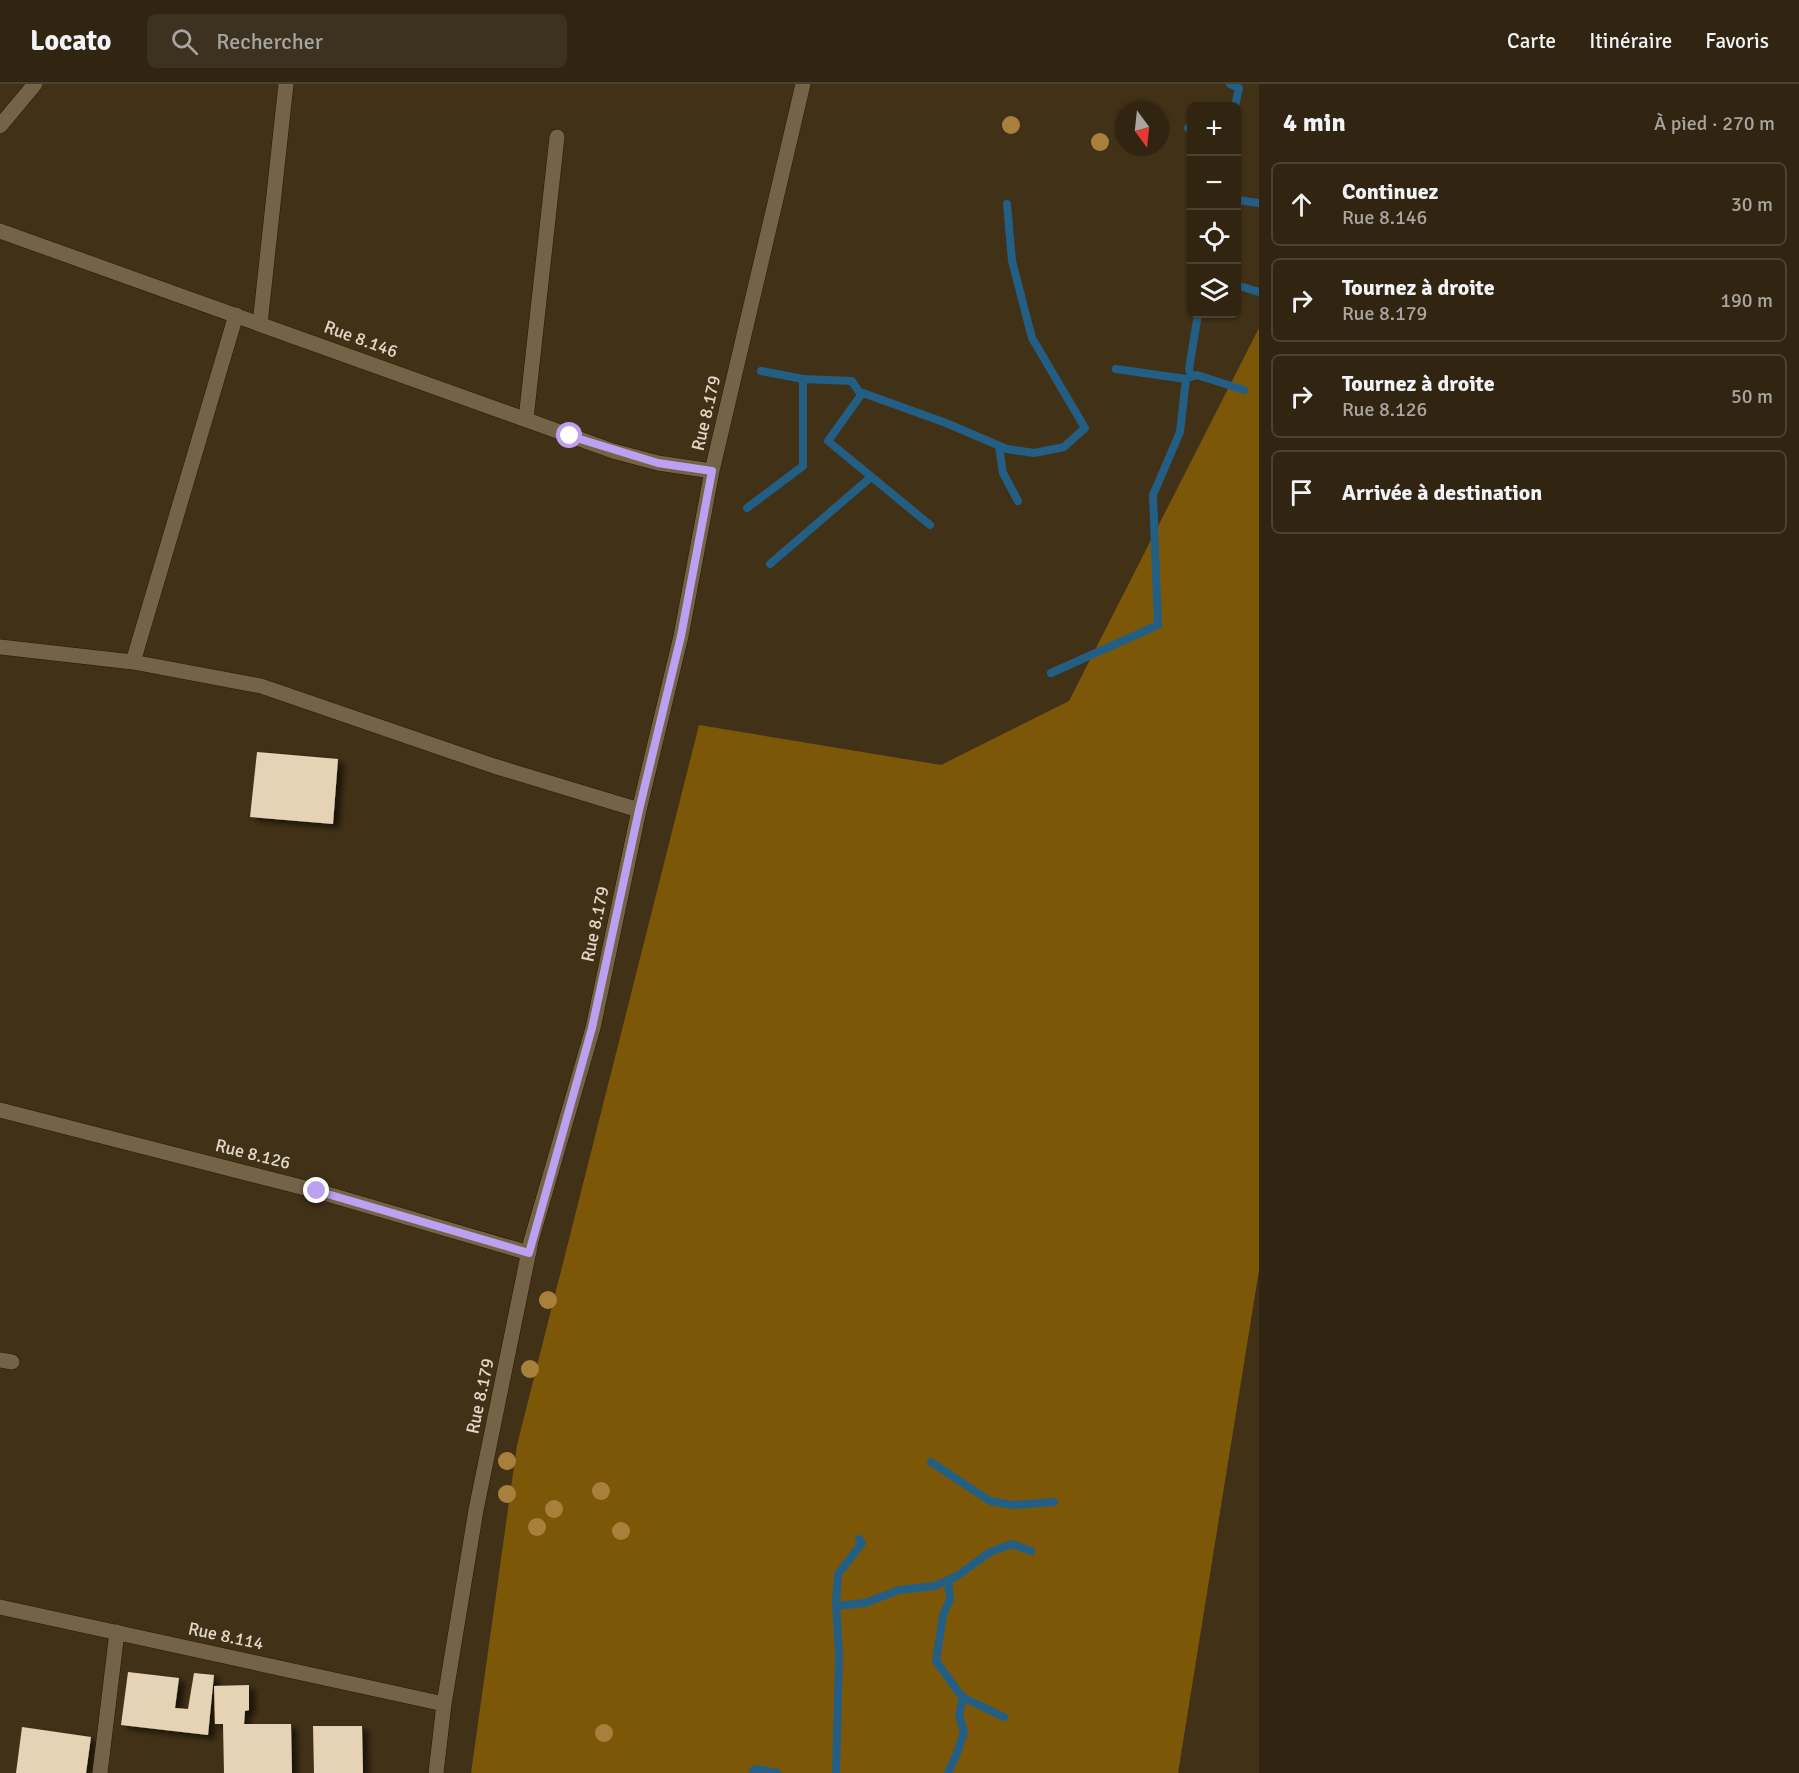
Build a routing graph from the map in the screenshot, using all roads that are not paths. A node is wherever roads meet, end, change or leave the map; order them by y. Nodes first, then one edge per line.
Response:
1 (35, 84) edge
2 (286, 84) edge
3 (803, 84) edge
4 (0, 126) edge
5 (557, 137) dead end
6 (0, 231) edge
7 (236, 315) junction
8 (260, 324) junction
9 (526, 419) junction
10 (712, 471) junction
11 (0, 647) edge
12 (133, 662) junction
13 (639, 810) junction
14 (0, 1110) edge
15 (529, 1253) junction
16 (0, 1607) edge
17 (117, 1632) junction
18 (444, 1704) junction
19 (100, 1773) edge
20 (436, 1773) edge

1 - 4 street
2 - 8 street
3 - 10 street, Rue 8.179
5 - 9 street
6 - 7 street, Rue 8.146
7 - 8 street, Rue 8.146
7 - 12 street
8 - 9 street, Rue 8.146
9 - 10 street, Rue 8.146
10 - 13 street, Rue 8.179
11 - 12 street
12 - 13 street
13 - 15 street, Rue 8.179
14 - 15 street, Rue 8.126
15 - 18 street, Rue 8.179
16 - 17 street, Rue 8.114
17 - 18 street, Rue 8.114
17 - 19 street
18 - 20 street, Rue 8.179

